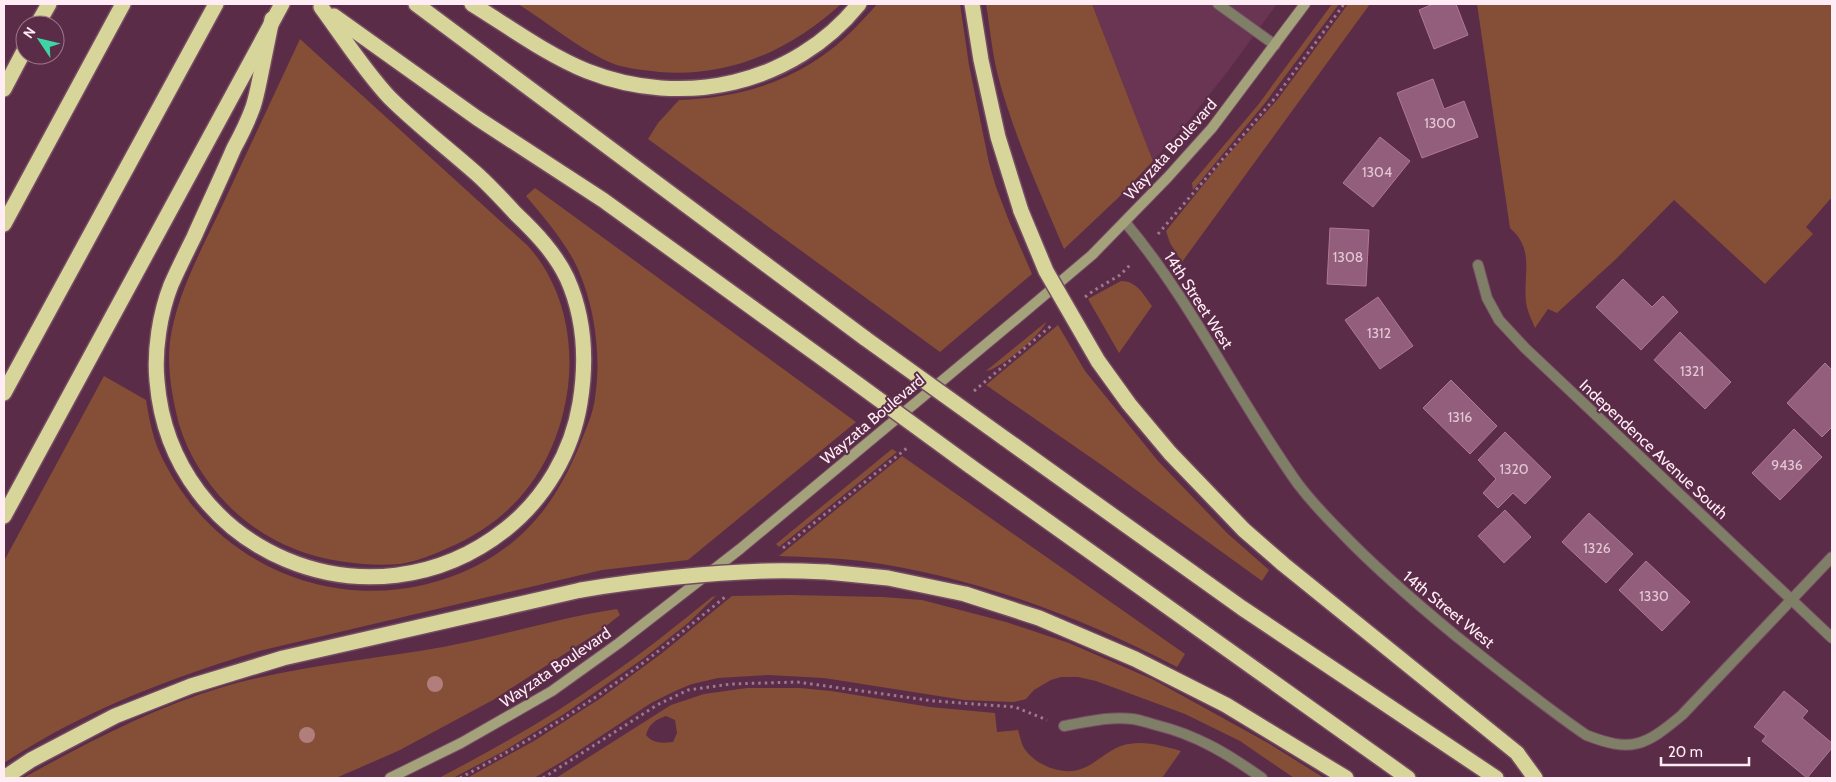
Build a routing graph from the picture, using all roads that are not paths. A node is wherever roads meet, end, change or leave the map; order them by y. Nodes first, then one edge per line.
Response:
1 (122, 4) edge
2 (216, 4) edge
3 (282, 4) edge
4 (416, 4) edge
5 (472, 4) edge
6 (859, 4) edge
7 (972, 4) edge
8 (1218, 4) edge
9 (1305, 4) edge
10 (319, 6) edge
11 (272, 19) junction
12 (1275, 45) junction
13 (16, 65) edge
14 (4, 89) edge
15 (1125, 222) junction
16 (4, 224) edge
17 (1478, 265) dead end
18 (4, 392) edge
19 (4, 516) edge
20 (1832, 557) edge
21 (1792, 600) junction
22 (1832, 638) edge
23 (1064, 726) road end
24 (4, 778) edge
25 (390, 778) edge
26 (1262, 778) edge
27 (1346, 778) edge
28 (1408, 778) edge
29 (1496, 778) edge
30 (1535, 778) edge

1 - 16 highway
2 - 18 highway
3 - 11 highway
4 - 29 highway, bridge
5 - 6 highway
7 - 30 highway, bridge
8 - 12 street
9 - 12 street, Wayzata Boulevard
10 - 11 highway
10 - 28 highway, bridge
11 - 19 highway
12 - 15 street, Wayzata Boulevard
13 - 14 highway
15 - 21 street, 14th Street West
15 - 25 street, Wayzata Boulevard
17 - 21 street, Independence Avenue South
20 - 21 street, 14th Street West
21 - 22 street, Independence Avenue South
23 - 26 street
24 - 27 highway, bridge

